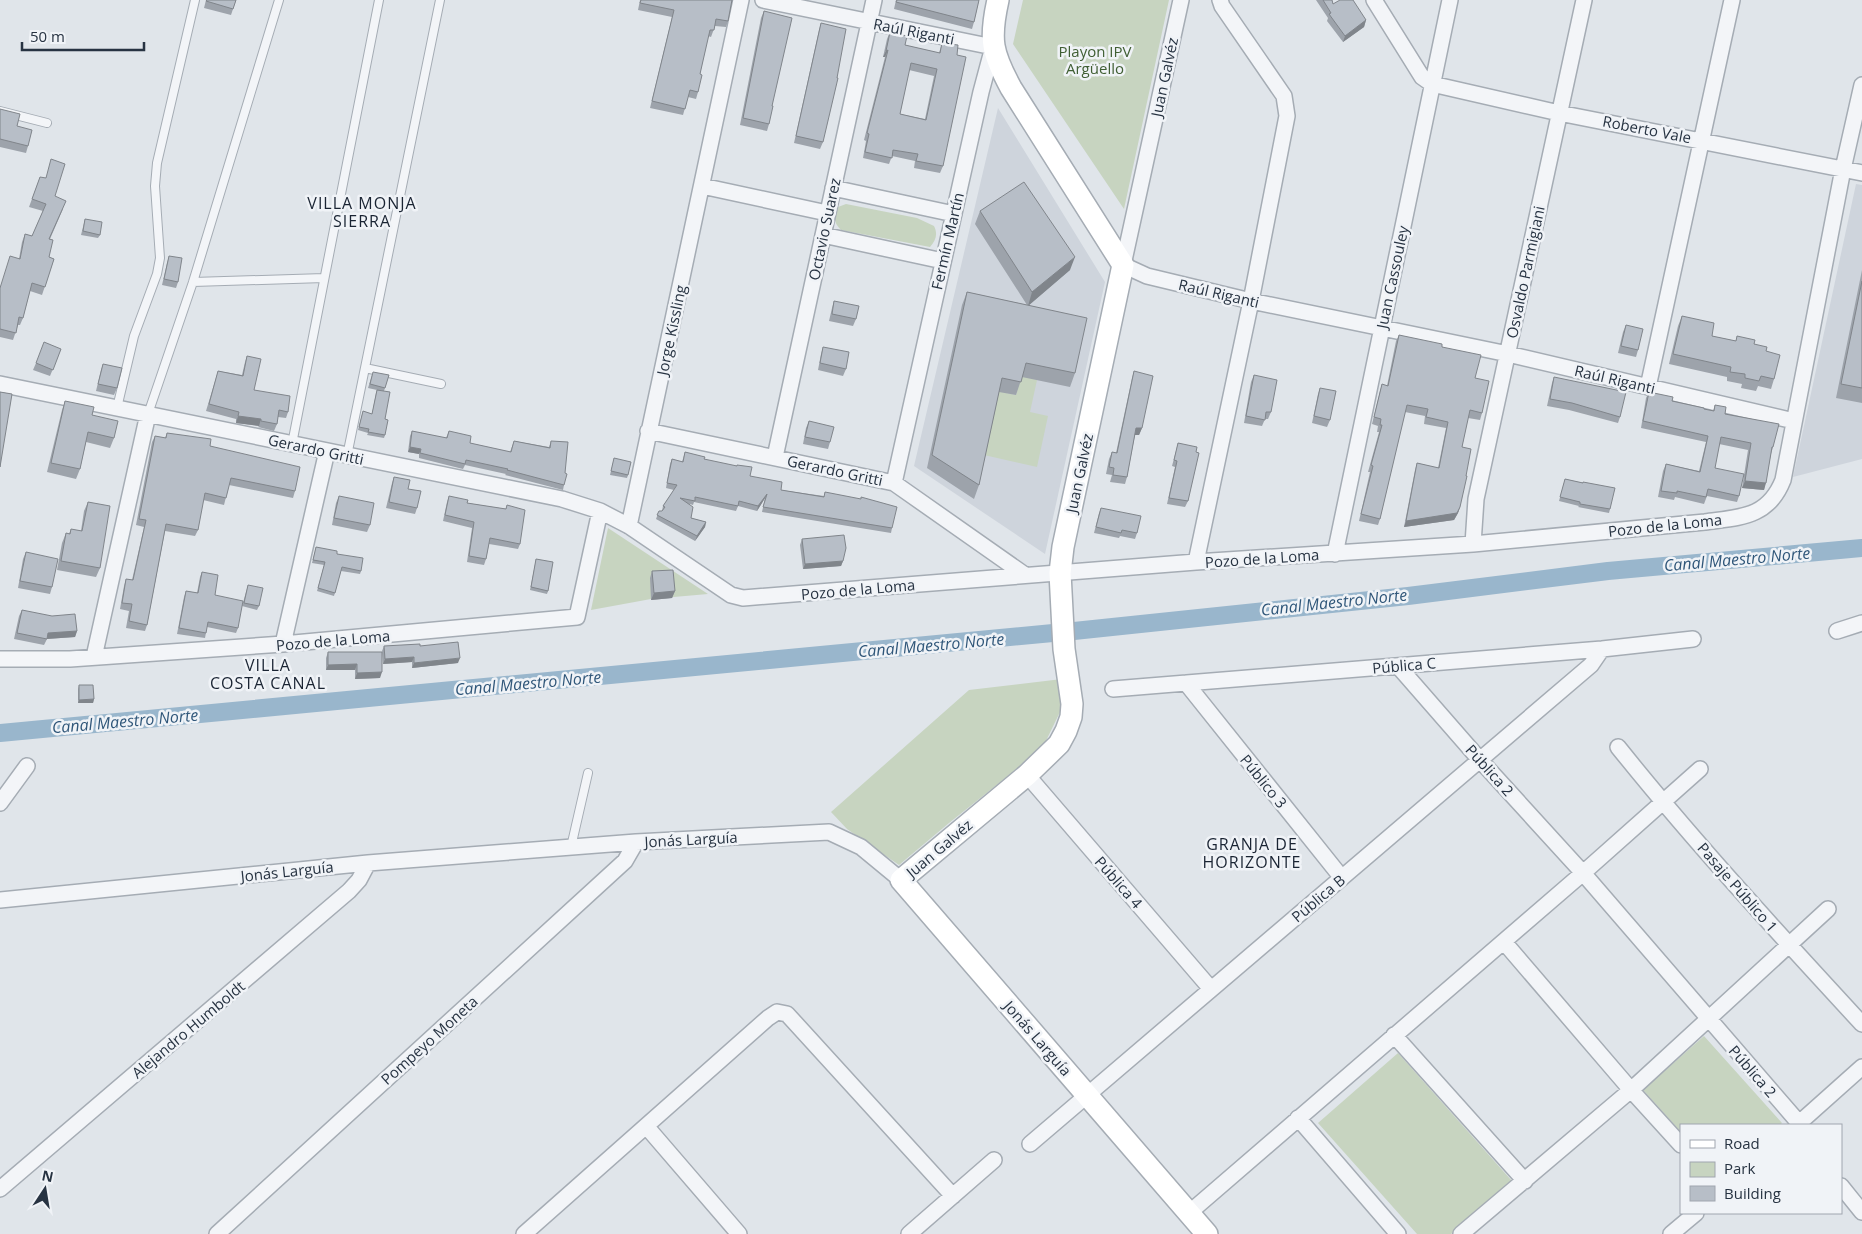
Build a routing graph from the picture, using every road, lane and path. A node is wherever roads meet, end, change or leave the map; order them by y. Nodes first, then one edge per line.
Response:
1 (195, 0) edge
2 (279, 0) edge
3 (379, 0) edge
4 (440, 0) edge
5 (741, 0) edge
6 (763, 0) edge
7 (874, 0) edge
8 (998, 0) edge
9 (1180, 0) edge
10 (1220, 0) edge
11 (1374, 0) edge
12 (1450, 0) edge
13 (1584, 0) edge
14 (1732, 0) edge
15 (869, 22) junction
16 (993, 47) junction
17 (1432, 84) junction
18 (1862, 85) edge
19 (0, 111) edge
20 (1559, 113) junction
21 (47, 122) dead end
22 (1702, 140) junction
23 (1843, 169) junction
24 (1862, 173) edge
25 (702, 186) junction
26 (832, 188) junction
27 (827, 213) junction
28 (954, 214) junction
29 (823, 235) junction
30 (943, 261) junction
31 (1123, 265) junction
32 (324, 278) junction
33 (193, 282) junction
34 (1251, 301) junction
35 (1382, 328) junction
36 (1508, 354) junction
37 (365, 368) junction
38 (0, 384) edge
39 (441, 384) dead end
40 (1648, 387) junction
41 (117, 408) junction
42 (148, 414) junction
43 (1794, 421) junction
44 (648, 431) junction
45 (292, 444) junction
46 (327, 452) junction
47 (347, 456) junction
48 (775, 457) junction
49 (894, 483) junction
50 (600, 511) junction
51 (629, 526) junction
52 (1473, 544) junction
53 (1336, 554) junction
54 (1196, 562) junction
55 (1060, 573) junction
56 (1025, 575) junction
57 (1862, 623) edge
58 (1836, 631) dead end
59 (1693, 639) dead end
60 (283, 644) junction
61 (1602, 649) junction
62 (94, 657) junction
63 (0, 659) edge
64 (1398, 666) junction
65 (1186, 683) junction
66 (1113, 689) dead end
67 (1618, 747) dead end
68 (1480, 760) junction
69 (27, 766) dead end
70 (1700, 769) dead end
71 (588, 773) dead end
72 (1027, 775) junction
73 (1662, 801) junction
74 (0, 803) edge
75 (636, 842) junction
76 (571, 847) junction
77 (368, 863) junction
78 (1583, 872) junction
79 (1342, 878) junction
80 (902, 880) junction
81 (0, 900) edge
82 (1828, 909) dead end
83 (1504, 942) junction
84 (1789, 946) junction
85 (1211, 989) junction
86 (1707, 1018) junction
87 (1862, 1024) edge
88 (1394, 1035) junction
89 (1862, 1068) edge
90 (1631, 1090) junction
91 (1086, 1095) junction
92 (1298, 1118) junction
93 (1798, 1124) edge
94 (646, 1126) junction
95 (1030, 1144) dead end
96 (1680, 1144) edge
97 (994, 1160) dead end
98 (1525, 1181) junction
99 (1842, 1187) edge
100 (0, 1189) edge
101 (953, 1196) junction
102 (1862, 1212) edge
103 (1189, 1213) junction
104 (1695, 1214) edge
105 (217, 1234) edge
106 (524, 1234) edge
107 (739, 1234) edge
108 (909, 1234) edge
109 (1207, 1234) edge
110 (1398, 1234) edge
111 (1461, 1234) edge
112 (1671, 1234) edge

1 - 41 lane
2 - 33 lane
3 - 32 lane
4 - 37 lane
5 - 25 street, Jorge Kissling
6 - 15 street, Raúl Riganti
7 - 15 street, Octavio Suarez
8 - 16 main road, Fermín Martín
9 - 31 street, Juan Galvéz
10 - 34 street
11 - 17 street
12 - 17 street, Juan Cassouley
13 - 20 street, Osvaldo Parmigiani
14 - 22 street
15 - 16 street, Raúl Riganti
15 - 26 street, Octavio Suarez
16 - 28 street, Fermín Martín
16 - 31 main road
17 - 20 street, Roberto Vale
17 - 35 street, Juan Cassouley
18 - 23 street
19 - 21 lane
20 - 22 street, Roberto Vale
20 - 36 street, Osvaldo Parmigiani
22 - 23 street, Roberto Vale
22 - 40 street
23 - 24 street, Roberto Vale
23 - 43 street
25 - 27 street
25 - 44 street, Jorge Kissling
26 - 27 street, Octavio Suarez
26 - 28 street
27 - 29 street, Octavio Suarez
28 - 30 street, Fermín Martín
29 - 30 street
29 - 48 street, Octavio Suarez
30 - 49 street, Fermín Martín
31 - 34 street, Raúl Riganti
31 - 55 main road, Juan Galvéz
32 - 33 lane
32 - 45 lane
33 - 42 lane
34 - 35 street, Raúl Riganti
34 - 54 street
35 - 36 street, Raúl Riganti
35 - 53 street, Juan Cassouley
36 - 40 street, Raúl Riganti
36 - 52 street, Osvaldo Parmigiani
37 - 39 lane
37 - 47 lane
38 - 41 street, Gerardo Gritti
40 - 43 street, Raúl Riganti
41 - 42 street, Gerardo Gritti
42 - 45 street, Gerardo Gritti
42 - 62 street
43 - 52 street, Pozo de la Loma
44 - 48 street, Gerardo Gritti
44 - 51 street, Jorge Kissling
45 - 46 street, Gerardo Gritti
46 - 47 street, Gerardo Gritti
46 - 60 street
47 - 50 street, Gerardo Gritti
48 - 49 street, Gerardo Gritti
49 - 56 street, Gerardo Gritti
50 - 51 street, Gerardo Gritti
50 - 60 street, Pozo de la Loma
51 - 56 street, Pozo de la Loma
52 - 53 street, Pozo de la Loma
53 - 54 street, Pozo de la Loma
54 - 55 street, Pozo de la Loma
55 - 56 street, Pozo de la Loma
55 - 72 main road, Juan Galvéz
57 - 58 street
59 - 61 street, Pública C
60 - 62 street, Pozo de la Loma
61 - 64 street, Pública C
61 - 68 street, Pública B
62 - 63 street, Pozo de la Loma
64 - 65 street, Pública C
64 - 68 street, Pública 2
65 - 66 street, Pública C
65 - 79 street, Público 3
67 - 73 street, Pasaje Público 1
68 - 78 street, Pública 2
68 - 79 street, Pública B
69 - 74 street
70 - 73 street
71 - 76 lane
72 - 80 main road, Juan Galvéz
72 - 85 street, Pública 4
73 - 78 street
73 - 84 street, Pasaje Público 1
75 - 76 street, Jonás Larguía
75 - 80 street, Jonás Larguía
75 - 105 street, Pompeyo Moneta
76 - 77 street, Jonás Larguía
77 - 81 street, Jonás Larguía
77 - 100 street, Alejandro Humboldt
78 - 83 street
78 - 86 street, Pública 2
79 - 85 street, Pública B
80 - 91 main road, Jonás Larguía
82 - 84 street
83 - 88 street
83 - 90 street
84 - 86 street
84 - 87 street, Pasaje Público 1
85 - 91 street, Pública B
86 - 90 street
86 - 93 street, Pública 2
88 - 92 street
88 - 98 street
89 - 93 street
90 - 96 street
90 - 98 street
91 - 95 street, Pública B
91 - 103 main road, Jonás Larguía
92 - 103 street
92 - 110 street
94 - 101 street
94 - 106 street
94 - 107 street
97 - 101 street
98 - 111 street
99 - 102 street
101 - 108 street
103 - 109 main road, Jonás Larguía
104 - 112 street

